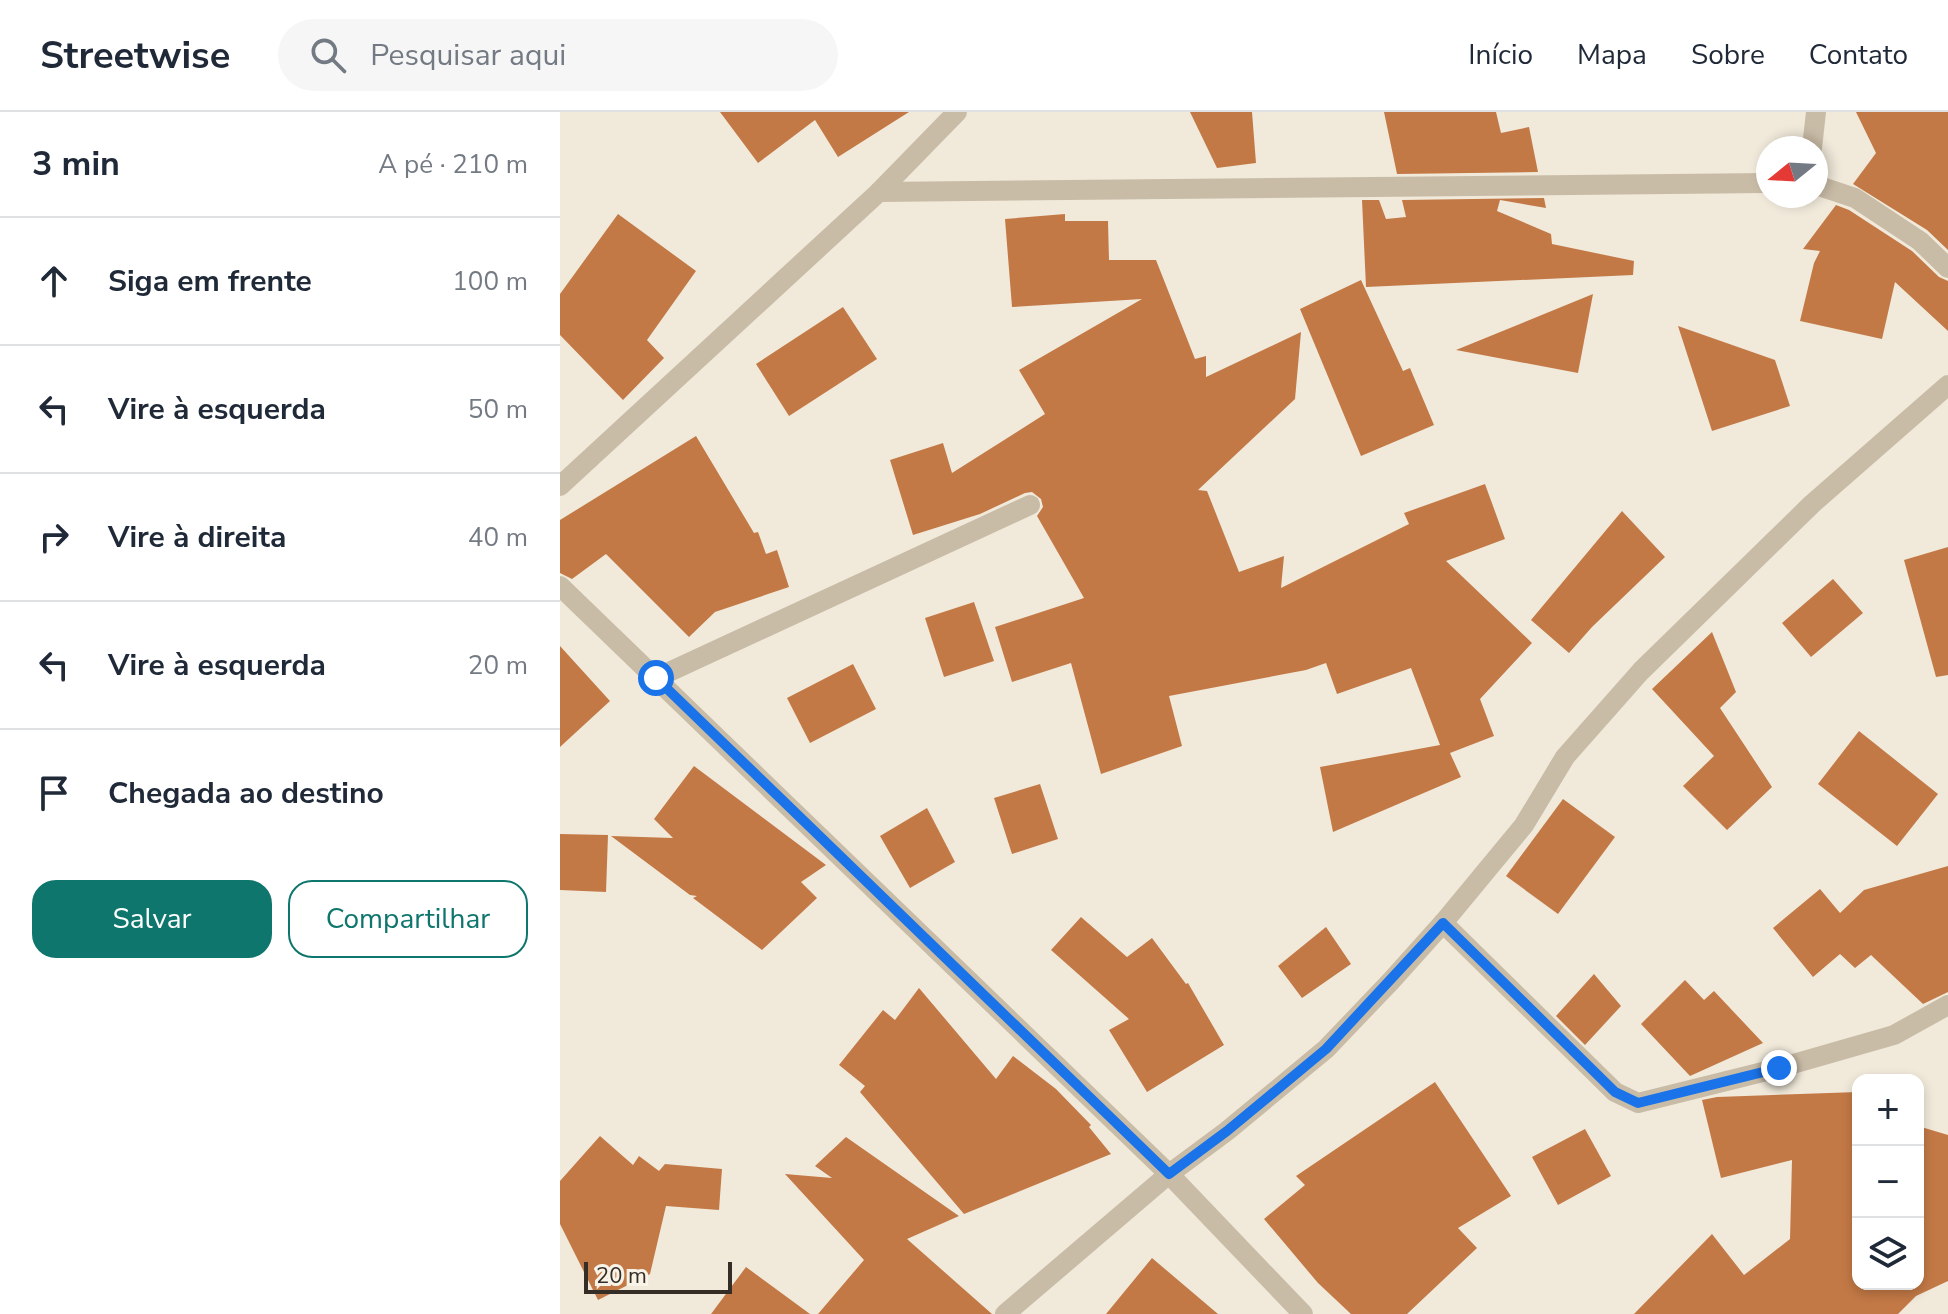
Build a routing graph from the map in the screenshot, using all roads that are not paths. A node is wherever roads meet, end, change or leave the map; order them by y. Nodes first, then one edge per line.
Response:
1 (957, 112) edge
2 (1816, 112) edge
3 (1813, 136) edge
4 (1756, 183) edge
5 (1828, 189) edge
6 (879, 192) junction
7 (1948, 268) edge
8 (1948, 385) edge
9 (560, 486) edge
10 (1030, 505) dead end
11 (560, 586) edge
12 (656, 678) junction
13 (1443, 923) junction
14 (1948, 1005) edge
15 (1169, 1174) junction
16 (1005, 1314) edge
17 (1303, 1314) edge

1 - 6 street
2 - 3 street
4 - 6 street
5 - 7 street
6 - 9 street
8 - 13 street
10 - 12 street
11 - 12 street
12 - 15 street
13 - 14 street
13 - 15 street
15 - 16 street
15 - 17 street

